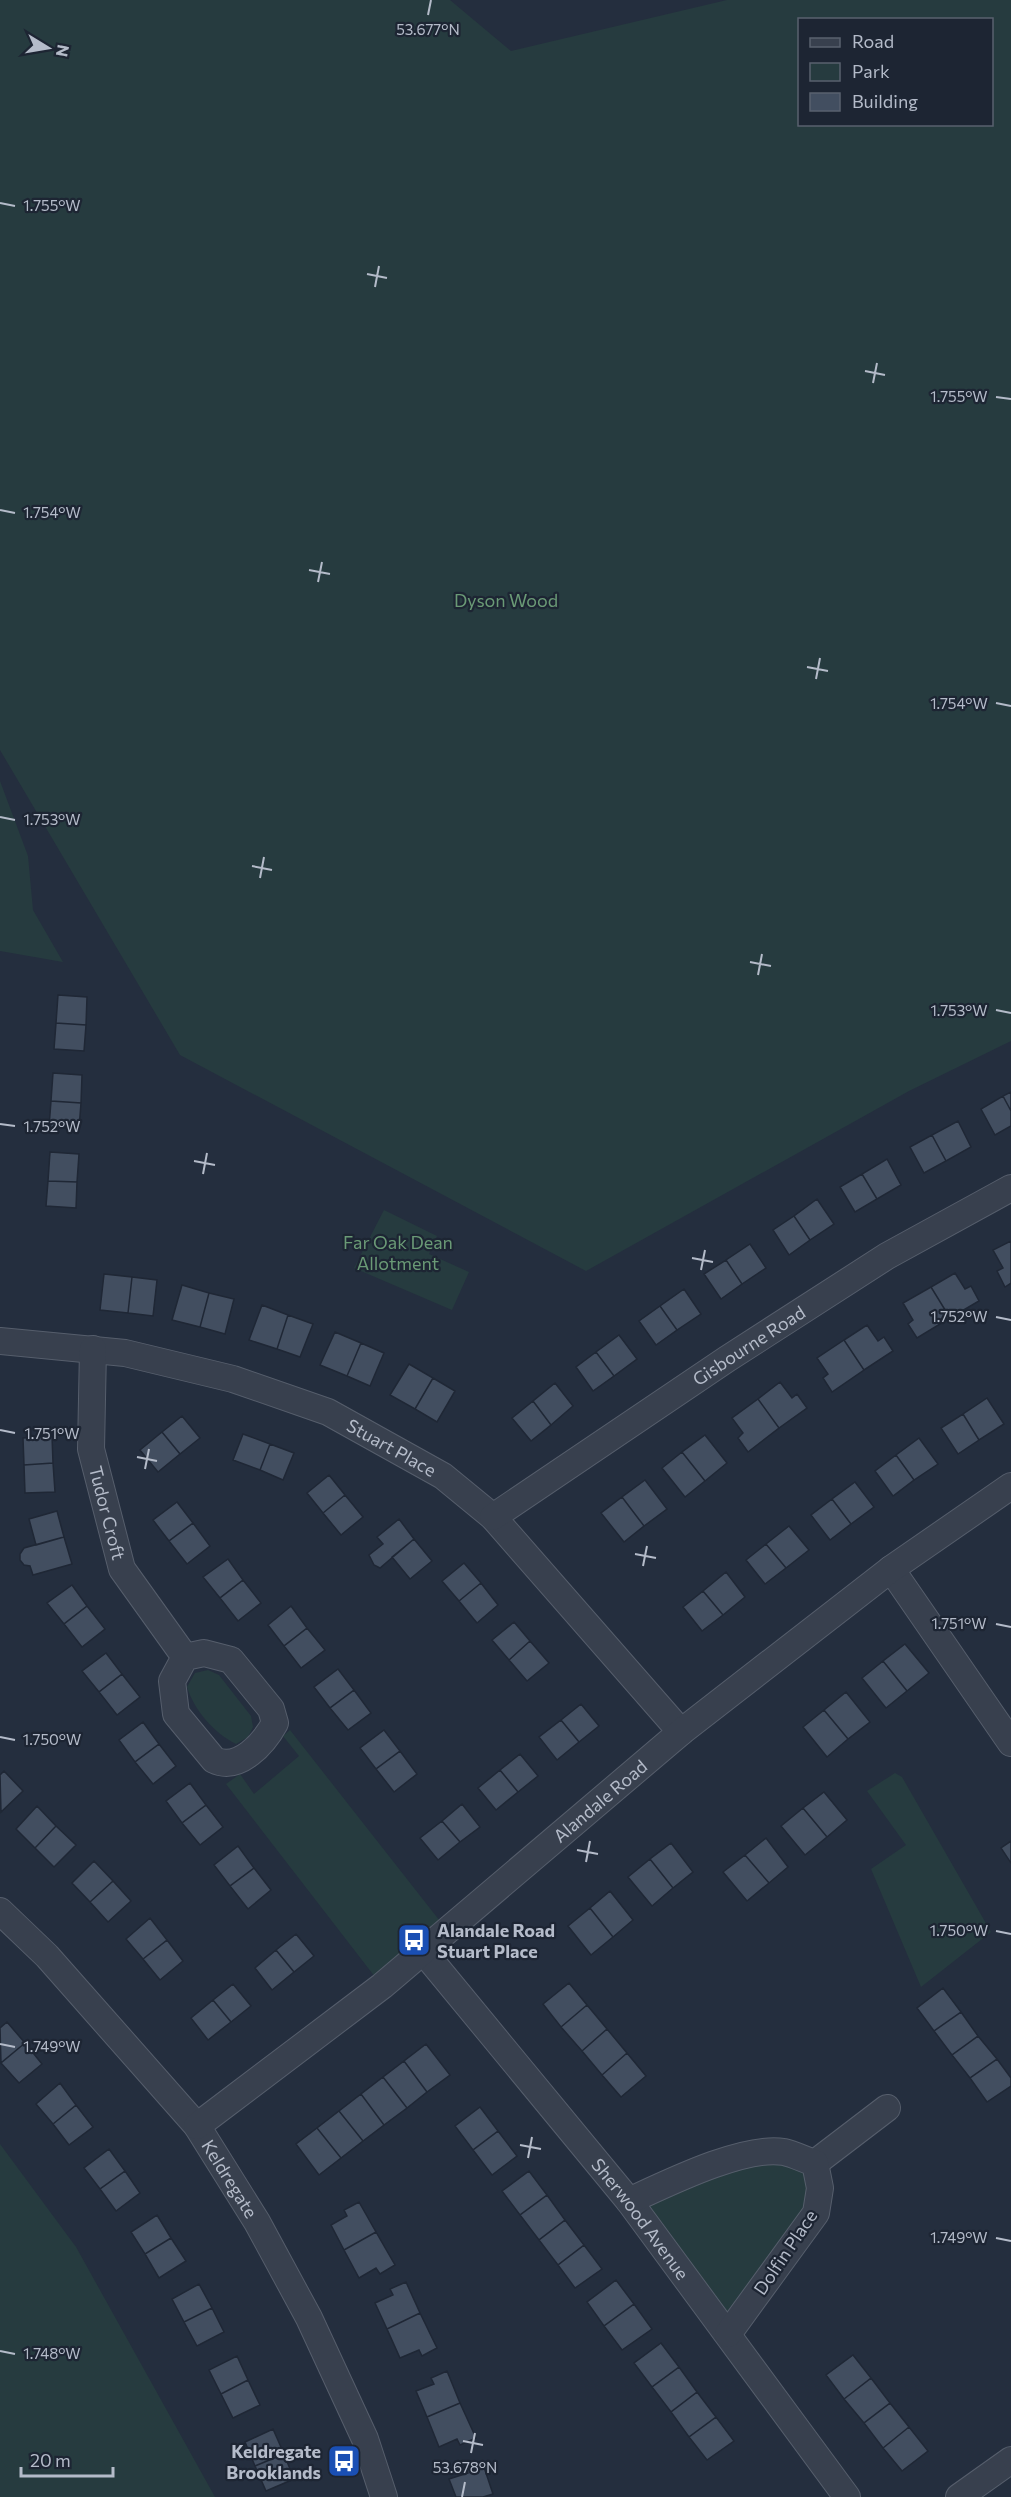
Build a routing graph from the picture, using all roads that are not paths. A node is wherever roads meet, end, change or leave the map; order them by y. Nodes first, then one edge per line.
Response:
1 (1011, 1188) edge
2 (0, 1341) edge
3 (93, 1349) junction
4 (1011, 1485) edge
5 (493, 1517) junction
6 (891, 1569) junction
7 (185, 1657) junction
8 (681, 1732) junction
9 (1011, 1743) edge
10 (0, 1911) edge
11 (423, 1951) junction
12 (887, 2108) dead end
13 (197, 2126) junction
14 (814, 2163) junction
15 (629, 2201) junction
16 (728, 2334) junction
17 (1011, 2460) edge
18 (384, 2497) edge
19 (847, 2497) edge
20 (959, 2497) edge

1 - 5 street, Gisbourne Road
2 - 3 street, Stuart Place
3 - 5 street, Stuart Place
3 - 7 street, Tudor Croft
4 - 6 street, Alandale Road
5 - 8 street, Stuart Place
6 - 8 street, Alandale Road
6 - 9 street
7 - 7 street
8 - 11 street, Alandale Road
10 - 13 street, Keldregate
11 - 13 street, Alandale Road
11 - 15 street, Sherwood Avenue
12 - 14 street
13 - 18 street, Keldregate
14 - 15 street
14 - 16 street, Dolfin Place
15 - 16 street, Sherwood Avenue
16 - 19 street, Sherwood Avenue
17 - 20 street

